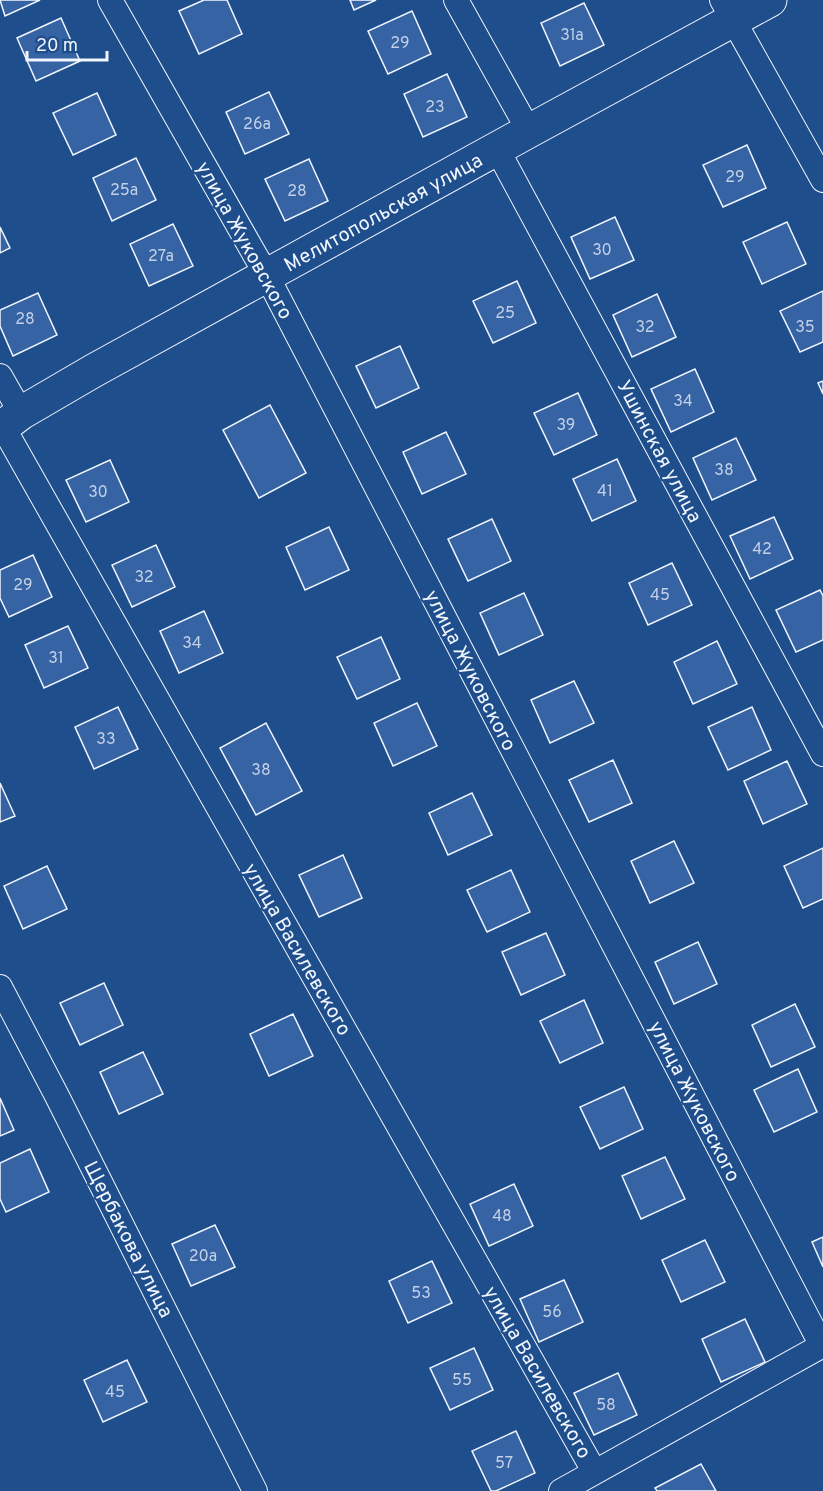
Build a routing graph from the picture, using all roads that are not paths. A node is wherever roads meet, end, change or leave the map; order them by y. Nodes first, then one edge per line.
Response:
1 (110, 0) edge
2 (456, 0) edge
3 (770, 0) edge
4 (728, 10) edge
5 (529, 130) junction
6 (497, 149) junction
7 (823, 180) edge
8 (267, 276) junction
9 (0, 376) edge
10 (8, 423) edge
11 (823, 754) edge
12 (0, 987) edge
13 (823, 1345) edge
14 (594, 1471) junction
15 (255, 1491) edge
16 (561, 1491) edge

1 - 8 street, улица Жуковского
2 - 5 street
3 - 4 street, Мелитопольская улица
4 - 5 street, Мелитопольская улица
4 - 7 street
5 - 6 street, Мелитопольская улица
6 - 8 street, Мелитопольская улица
6 - 11 street, Ушинская улица
8 - 10 street, Мелитопольская улица
8 - 13 street, улица Жуковского
9 - 10 street, улица Василевского
10 - 14 street, улица Василевского
12 - 15 street, Щербакова улица
13 - 14 street
14 - 16 street

